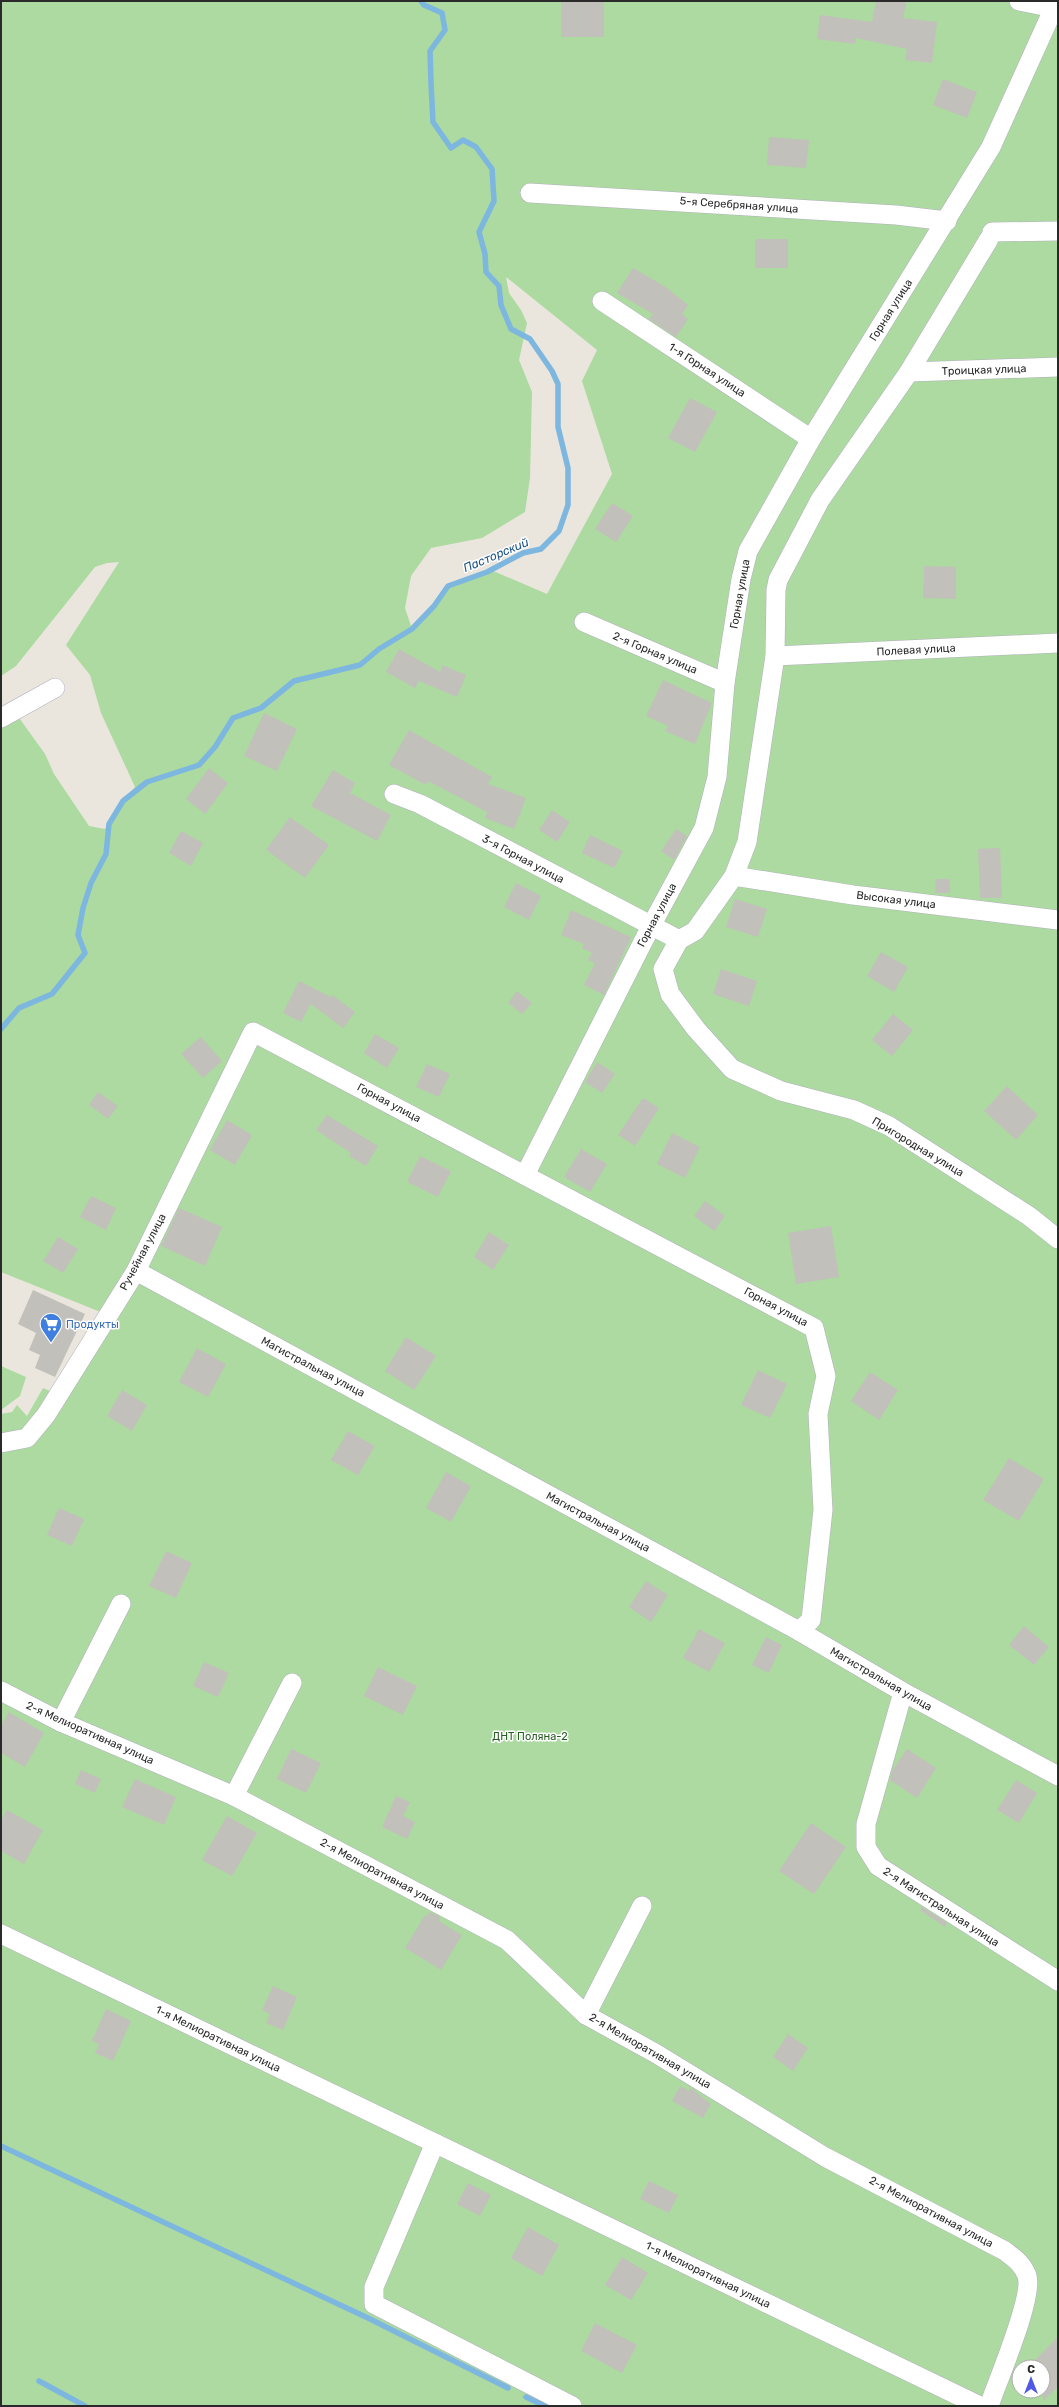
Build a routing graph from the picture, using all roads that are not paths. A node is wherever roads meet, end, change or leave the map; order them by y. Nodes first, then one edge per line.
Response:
1 (1019, 1) edge
2 (1056, 4) edge
3 (530, 193) dead end
4 (947, 221) junction
5 (1058, 231) edge
6 (602, 301) dead end
7 (1058, 367) edge
8 (909, 372) junction
9 (811, 439) junction
10 (584, 622) dead end
11 (1058, 643) edge
12 (775, 656) junction
13 (725, 684) junction
14 (55, 688) dead end
15 (1, 718) edge
16 (394, 794) dead end
17 (734, 876) junction
18 (1058, 920) edge
19 (651, 926) junction
20 (679, 940) junction
21 (253, 1032) joint
22 (525, 1175) junction
23 (1058, 1239) edge
24 (136, 1271) junction
25 (1, 1442) edge
26 (121, 1604) dead end
27 (800, 1631) junction
28 (292, 1683) dead end
29 (1, 1691) edge
30 (903, 1692) junction
31 (61, 1722) junction
32 (1058, 1776) edge
33 (234, 1796) junction
34 (642, 1906) dead end
35 (1, 1934) edge
36 (1058, 1981) edge
37 (586, 2015) junction
38 (436, 2143) junction
39 (572, 2406) edge
40 (980, 2406) edge
41 (989, 2406) edge

1 - 2 street
2 - 4 street, Горная улица
3 - 4 street, 5-я Серебряная улица
4 - 9 street, Горная улица
5 - 8 street
6 - 9 street, 1-я Горная улица
7 - 8 street, Троицкая улица
8 - 12 street
9 - 13 street, Горная улица
10 - 13 street, 2-я Горная улица
11 - 12 street, Полевая улица
12 - 17 street
13 - 19 street, Горная улица
14 - 15 street
16 - 19 street, 3-я Горная улица
17 - 18 street, Высокая улица
17 - 20 street
19 - 20 street, 3-я Горная улица
19 - 22 street, Горная улица
20 - 23 street, Пригородная улица
21 - 22 street, Горная улица
21 - 24 street, Ручейная улица
22 - 27 street, Горная улица
24 - 25 street, Ручейная улица
24 - 27 street, Магистральная улица
26 - 31 street
27 - 30 street, Магистральная улица
28 - 33 street
29 - 31 street, 2-я Мелиоративная улица
30 - 32 street, Магистральная улица
30 - 36 street, 2-я Магистральная улица
31 - 33 street, 2-я Мелиоративная улица
33 - 37 street, 2-я Мелиоративная улица
34 - 37 street
35 - 38 street, 1-я Мелиоративная улица
37 - 41 street, 2-я Мелиоративная улица
38 - 39 street
38 - 40 street, 1-я Мелиоративная улица

